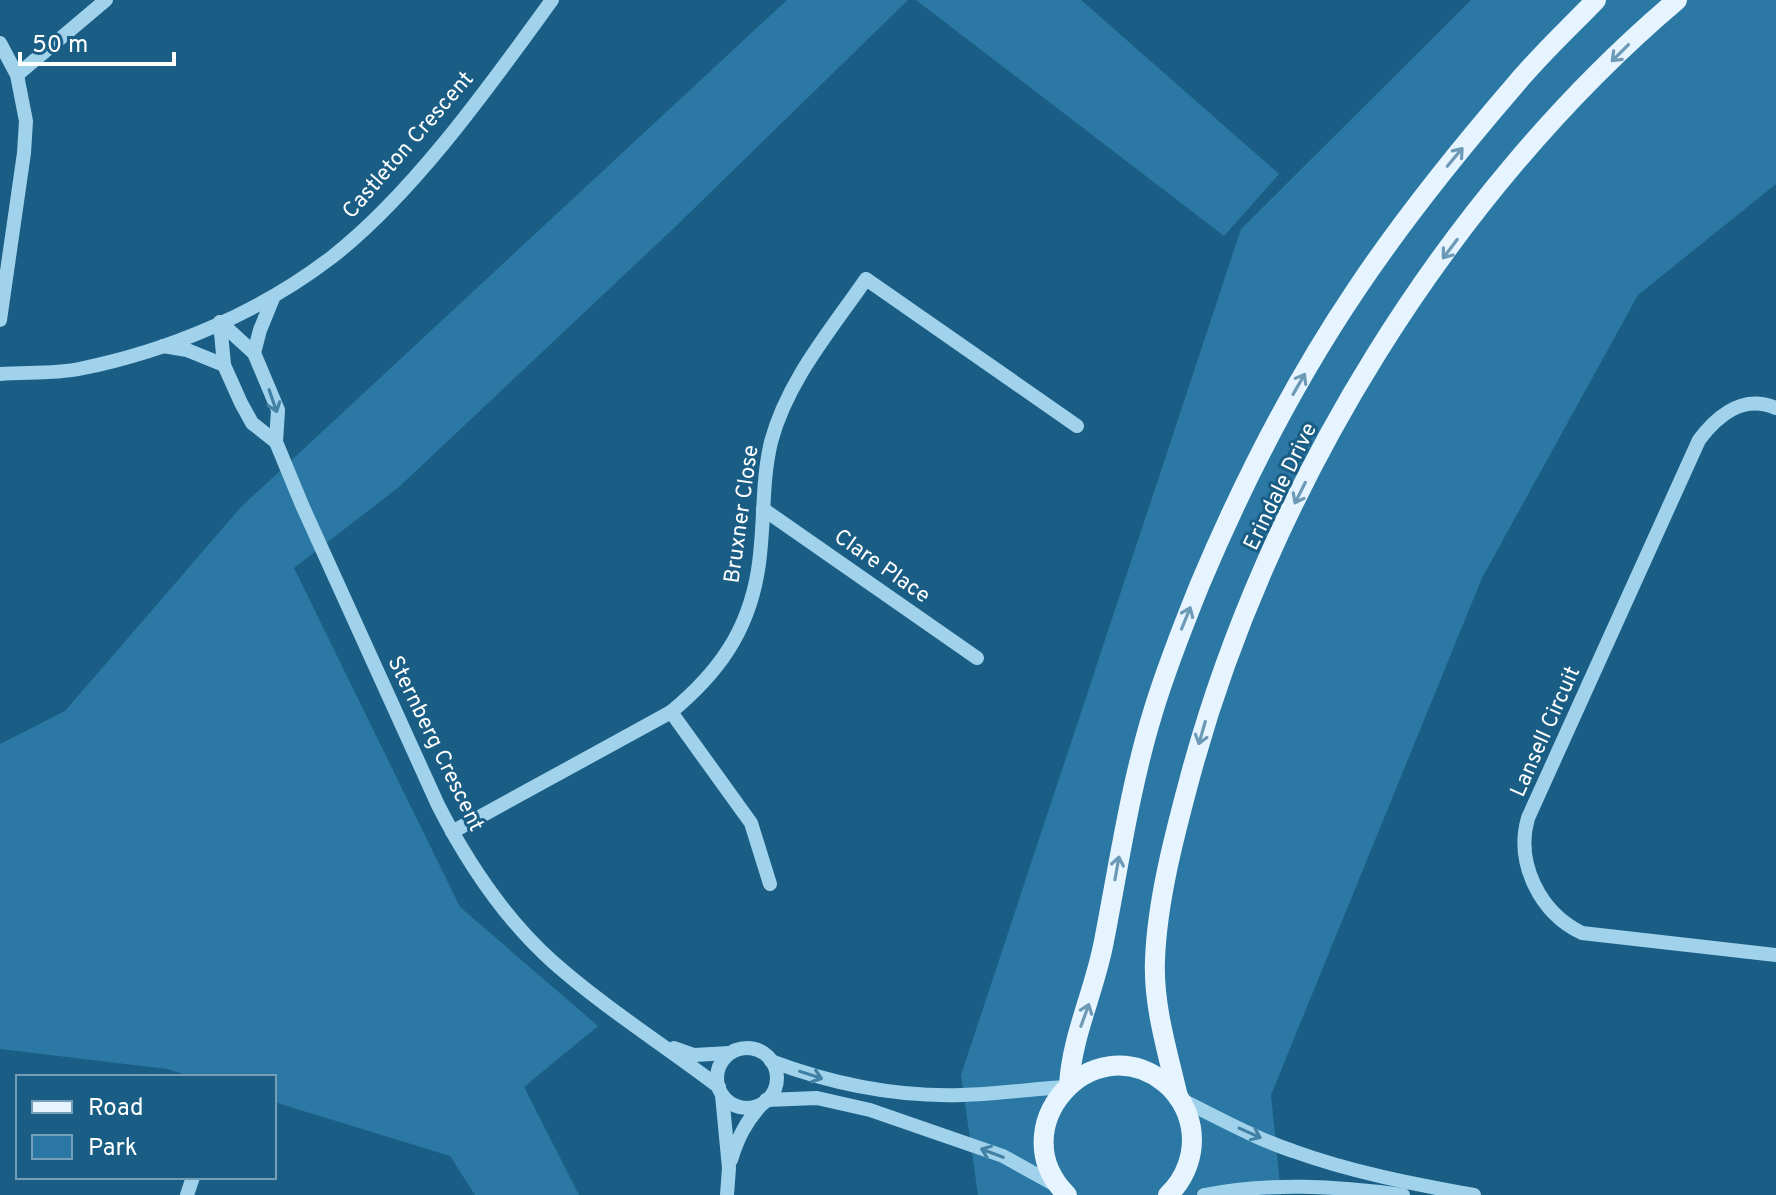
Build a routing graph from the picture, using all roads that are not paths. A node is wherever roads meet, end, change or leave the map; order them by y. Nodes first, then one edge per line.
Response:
1 (106, 0) edge
2 (552, 0) edge
3 (1596, 0) edge
4 (1677, 0) edge
5 (0, 43) edge
6 (17, 75) junction
7 (273, 298) junction
8 (0, 320) edge
9 (220, 322) junction
10 (163, 346) junction
11 (254, 353) junction
12 (224, 365) junction
13 (0, 374) edge
14 (1776, 408) edge
15 (1077, 426) dead end
16 (276, 442) junction
17 (763, 509) junction
18 (977, 658) dead end
19 (671, 712) junction
20 (452, 832) junction
21 (770, 884) dead end
22 (1776, 955) edge
23 (662, 1044) junction
24 (730, 1053) junction
25 (771, 1061) junction
26 (1067, 1086) junction
27 (721, 1091) junction
28 (1179, 1098) junction
29 (764, 1102) junction
30 (729, 1168) junction
31 (1065, 1193) edge
32 (1174, 1194) edge
33 (727, 1195) edge
34 (1204, 1195) edge
35 (1403, 1195) edge
36 (1474, 1195) edge

1 - 6 street
2 - 7 street, Castleton Crescent
26 -> 3 main road, Erindale Drive
4 -> 28 main road, Erindale Drive
5 - 6 street
6 - 8 street
7 - 9 street, Castleton Crescent
7 - 11 street
9 - 10 street, Castleton Crescent
9 - 11 street, Sternberg Crescent
9 - 12 street, Sternberg Crescent
10 - 12 street
10 - 13 street, Castleton Crescent
11 -> 16 street, Sternberg Crescent
12 - 16 street, Sternberg Crescent
14 - 22 street, Lansell Circuit
15 - 17 street, Bruxner Close
16 - 20 street, Sternberg Crescent
17 - 18 street, Clare Place
17 - 19 street, Bruxner Close
19 - 20 street, Bruxner Close
19 - 21 street
20 - 23 street, Sternberg Crescent
23 - 24 street, Sternberg Crescent
23 - 27 street, Sternberg Crescent
24 - 25 street
24 - 27 street
25 -> 26 street
25 - 29 street
26 - 28 main road
26 - 31 main road, Erindale Drive
27 - 29 street
27 - 30 street
28 - 32 main road, Erindale Drive
28 -> 36 street
29 - 30 street
31 -> 29 street
30 - 33 street
34 - 35 street

